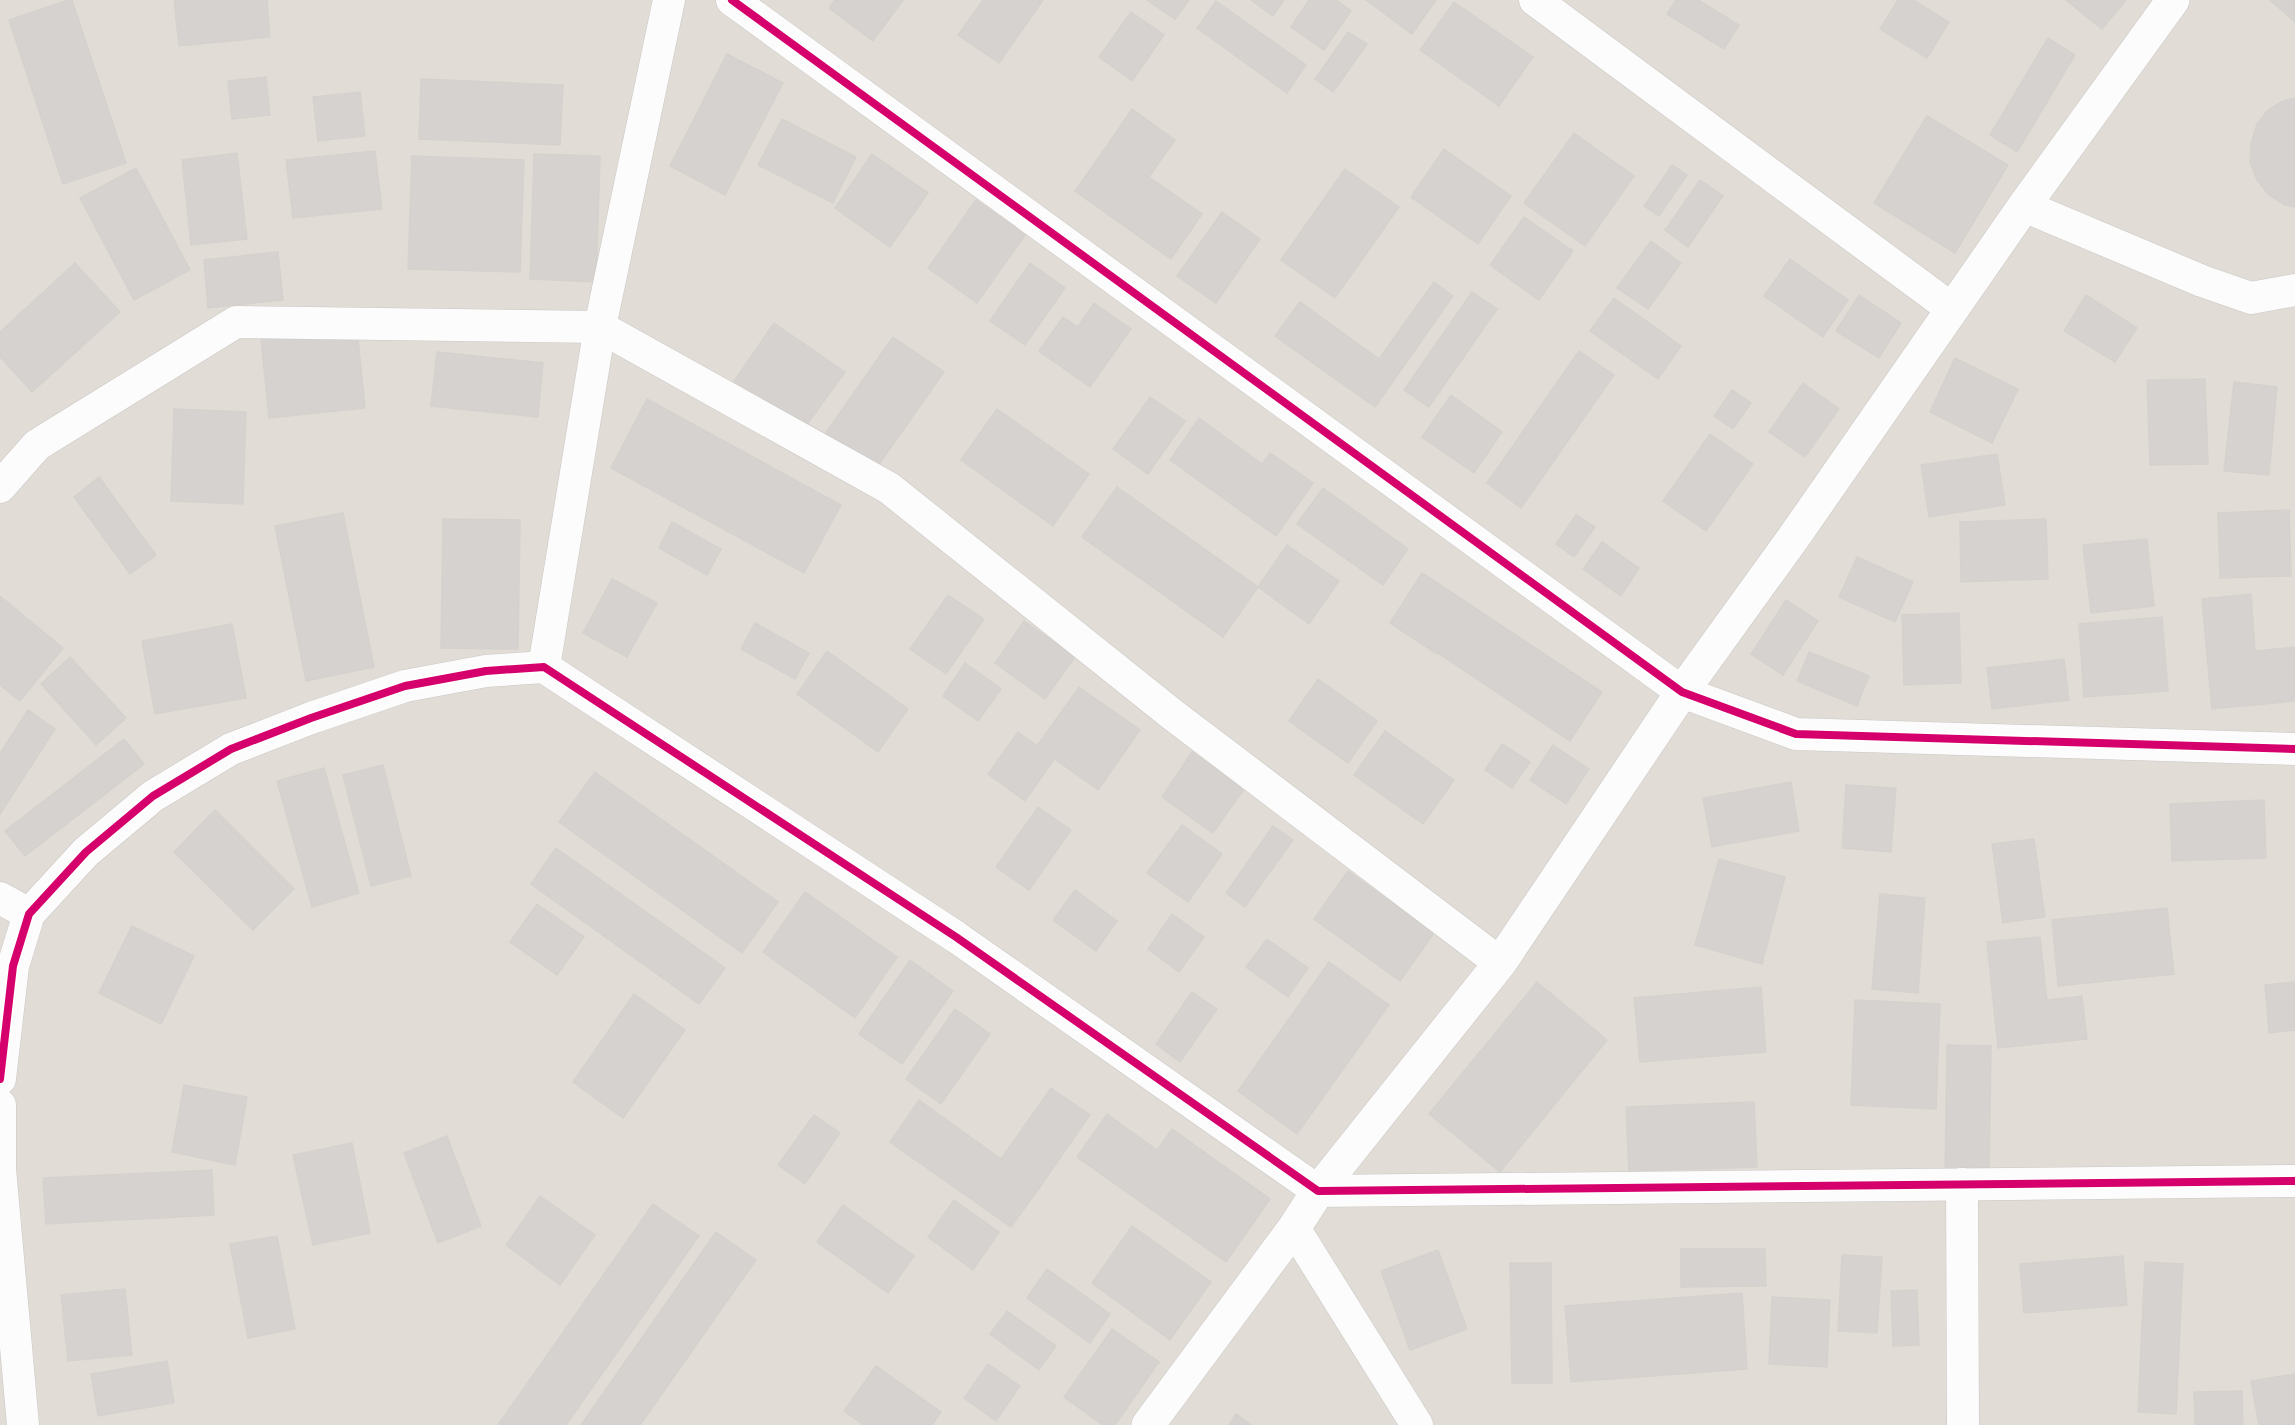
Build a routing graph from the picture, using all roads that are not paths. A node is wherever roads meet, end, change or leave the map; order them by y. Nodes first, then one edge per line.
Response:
1 (669, 0) edge
2 (732, 0) edge
3 (1536, 0) edge
4 (2173, 0) edge
5 (2024, 206) junction
6 (2295, 290) edge
7 (1952, 309) junction
8 (600, 327) junction
9 (0, 487) edge
10 (543, 667) junction
11 (1682, 692) junction
12 (2295, 749) edge
13 (0, 898) edge
14 (29, 914) junction
15 (1500, 963) junction
16 (0, 1079) edge
17 (0, 1105) edge
18 (2295, 1181) edge
19 (1962, 1184) junction
20 (1318, 1191) junction
21 (1294, 1228) junction
22 (23, 1425) edge
23 (1148, 1425) edge
24 (1417, 1425) edge
25 (1963, 1425) edge

1 - 8 street
2 - 11 street
3 - 7 street
4 - 5 street
5 - 6 street
5 - 7 street
7 - 11 street
8 - 9 street
8 - 10 street
8 - 15 street
10 - 14 street
10 - 20 street
11 - 12 street
11 - 15 street
13 - 14 street
14 - 16 street
15 - 20 street
17 - 22 street
18 - 19 street
19 - 20 street
19 - 25 street
20 - 21 street
21 - 23 street
21 - 24 street

